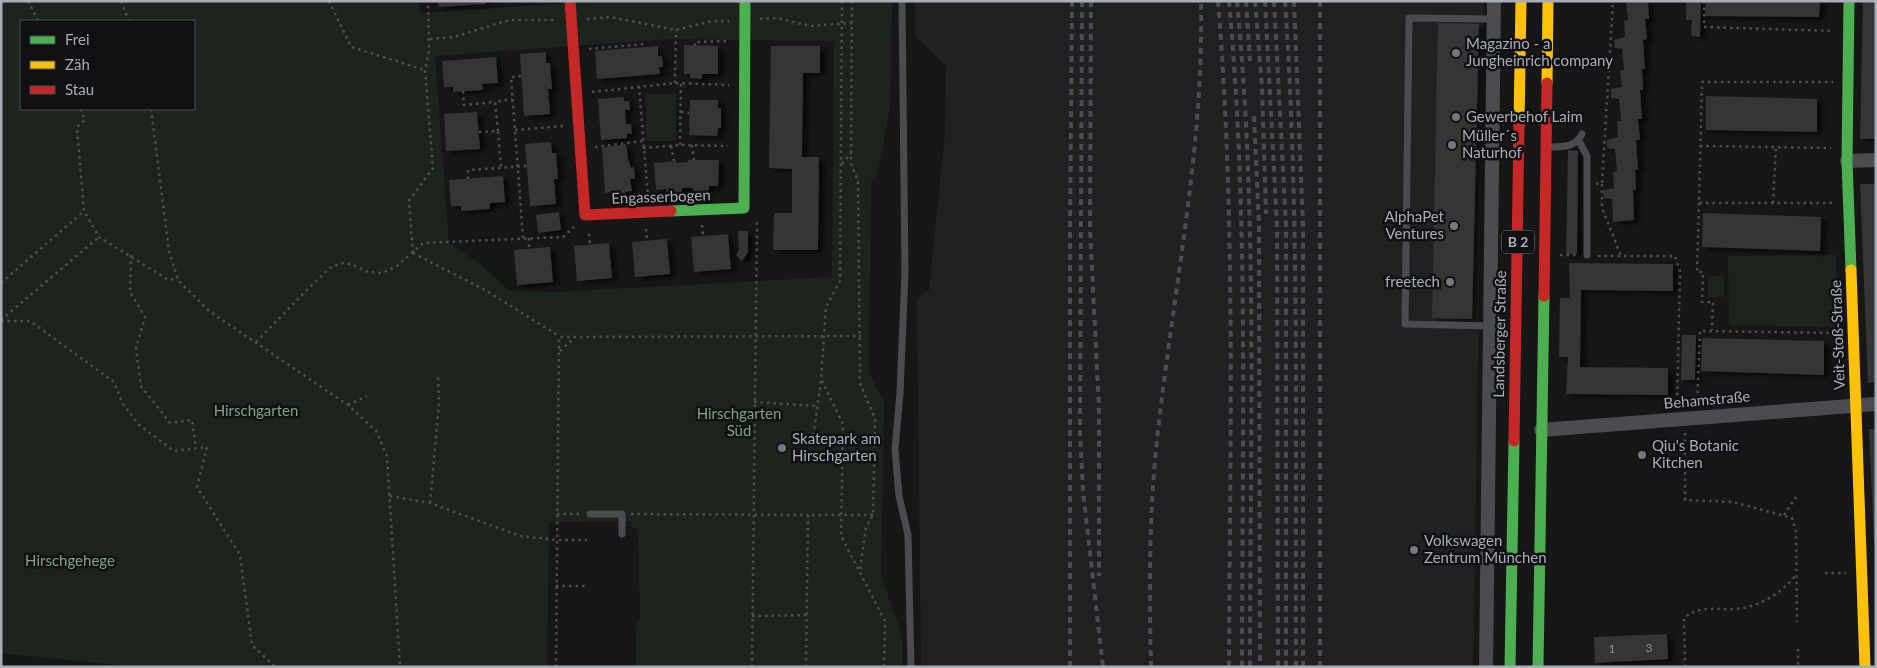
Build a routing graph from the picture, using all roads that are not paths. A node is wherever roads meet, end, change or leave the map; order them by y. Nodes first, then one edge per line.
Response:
1 (570, 1) edge
2 (745, 1) edge
3 (902, 1) edge
4 (1494, 1) edge
5 (1521, 1) edge
6 (1548, 1) edge
7 (1849, 1) edge
8 (1494, 20) junction
9 (1546, 147) junction
10 (1847, 154) junction
11 (1876, 160) edge
12 (1587, 255) road end
13 (1491, 326) junction
14 (1490, 387) junction
15 (1516, 388) junction
16 (1876, 404) edge
17 (1856, 405) junction
18 (1540, 430) junction
19 (590, 514) road end
20 (622, 534) dead end
21 (911, 667) edge
22 (1486, 667) edge
23 (1510, 667) edge
24 (1538, 667) edge
25 (1865, 667) edge

1 - 2 street, Engasserbogen
3 - 21 lane
4 - 8 street, Landsberger Straße
5 - 15 street, Landsberger Straße / B 2
6 - 9 street
7 - 10 street, Veit-Stoß-Straße
8 - 13 street, Landsberger Straße
8 - 13 lane
9 - 12 lane
9 - 18 street
10 - 11 street
10 - 17 street, Veit-Stoß-Straße
13 - 14 street, Landsberger Straße
14 - 15 street
14 - 22 street, Landsberger Straße
15 - 23 street, Landsberger Straße / B 2
16 - 17 street, Behamstraße
17 - 18 street, Behamstraße
17 - 25 street, Veit-Stoß-Straße
18 - 24 street
19 - 20 lane

